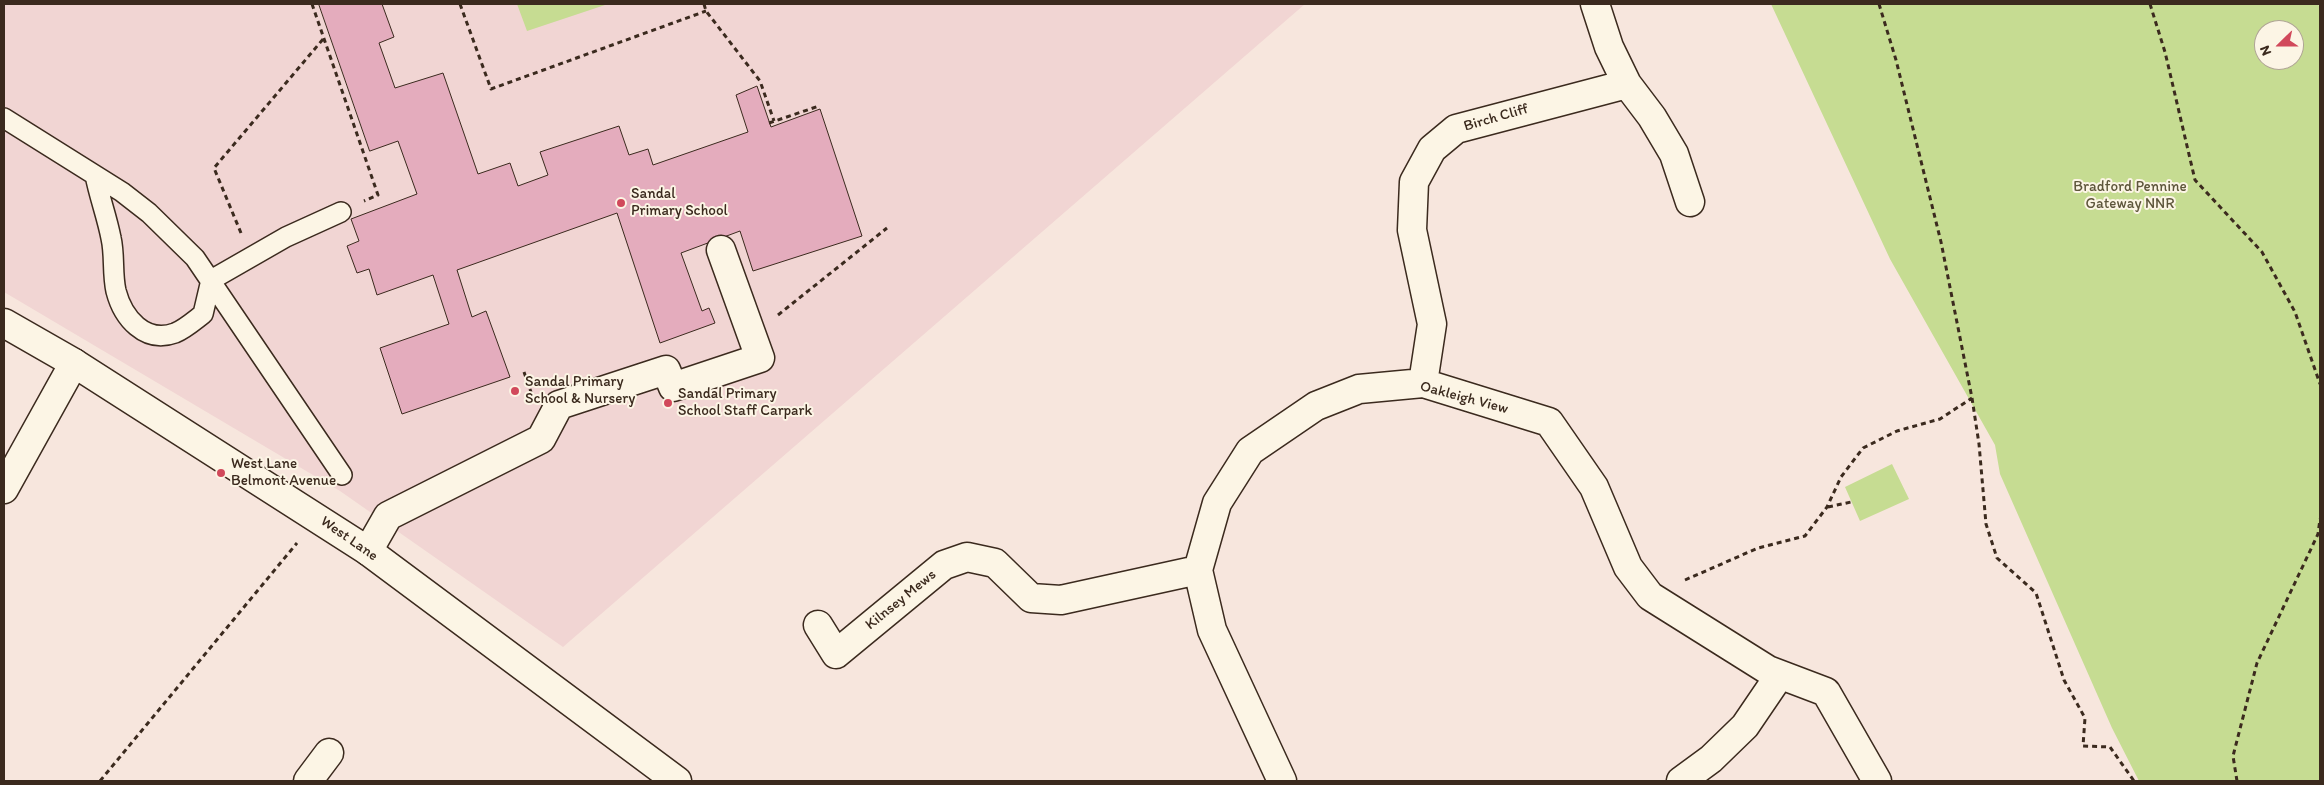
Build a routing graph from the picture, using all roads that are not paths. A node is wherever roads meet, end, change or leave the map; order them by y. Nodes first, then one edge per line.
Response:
1 (1596, 4) edge
2 (1627, 84) junction
3 (4, 118) edge
4 (95, 175) junction
5 (1690, 202) dead end
6 (341, 212) road end
7 (721, 250) dead end
8 (211, 280) junction
9 (4, 323) edge
10 (74, 363) junction
11 (1422, 384) junction
12 (342, 474) dead end
13 (4, 489) edge
14 (368, 551) junction
15 (1198, 570) junction
16 (818, 624) dead end
17 (1778, 676) junction
18 (329, 753) dead end
19 (308, 781) edge
20 (677, 781) edge
21 (1282, 781) edge
22 (1681, 781) edge
23 (1877, 781) edge

1 - 2 street
2 - 5 street
2 - 11 street, Birch Cliff
3 - 4 lane
4 - 8 lane
4 - 8 lane
6 - 8 lane
7 - 14 street
8 - 12 lane
9 - 10 street, West Lane
10 - 13 street
10 - 14 street, West Lane
11 - 15 street, Oakleigh View
11 - 17 street, Oakleigh View
14 - 20 street, West Lane
15 - 16 street, Kilnsey Mews
15 - 21 street, Oakleigh View
17 - 22 street
17 - 23 street, Oakleigh View
18 - 19 street

